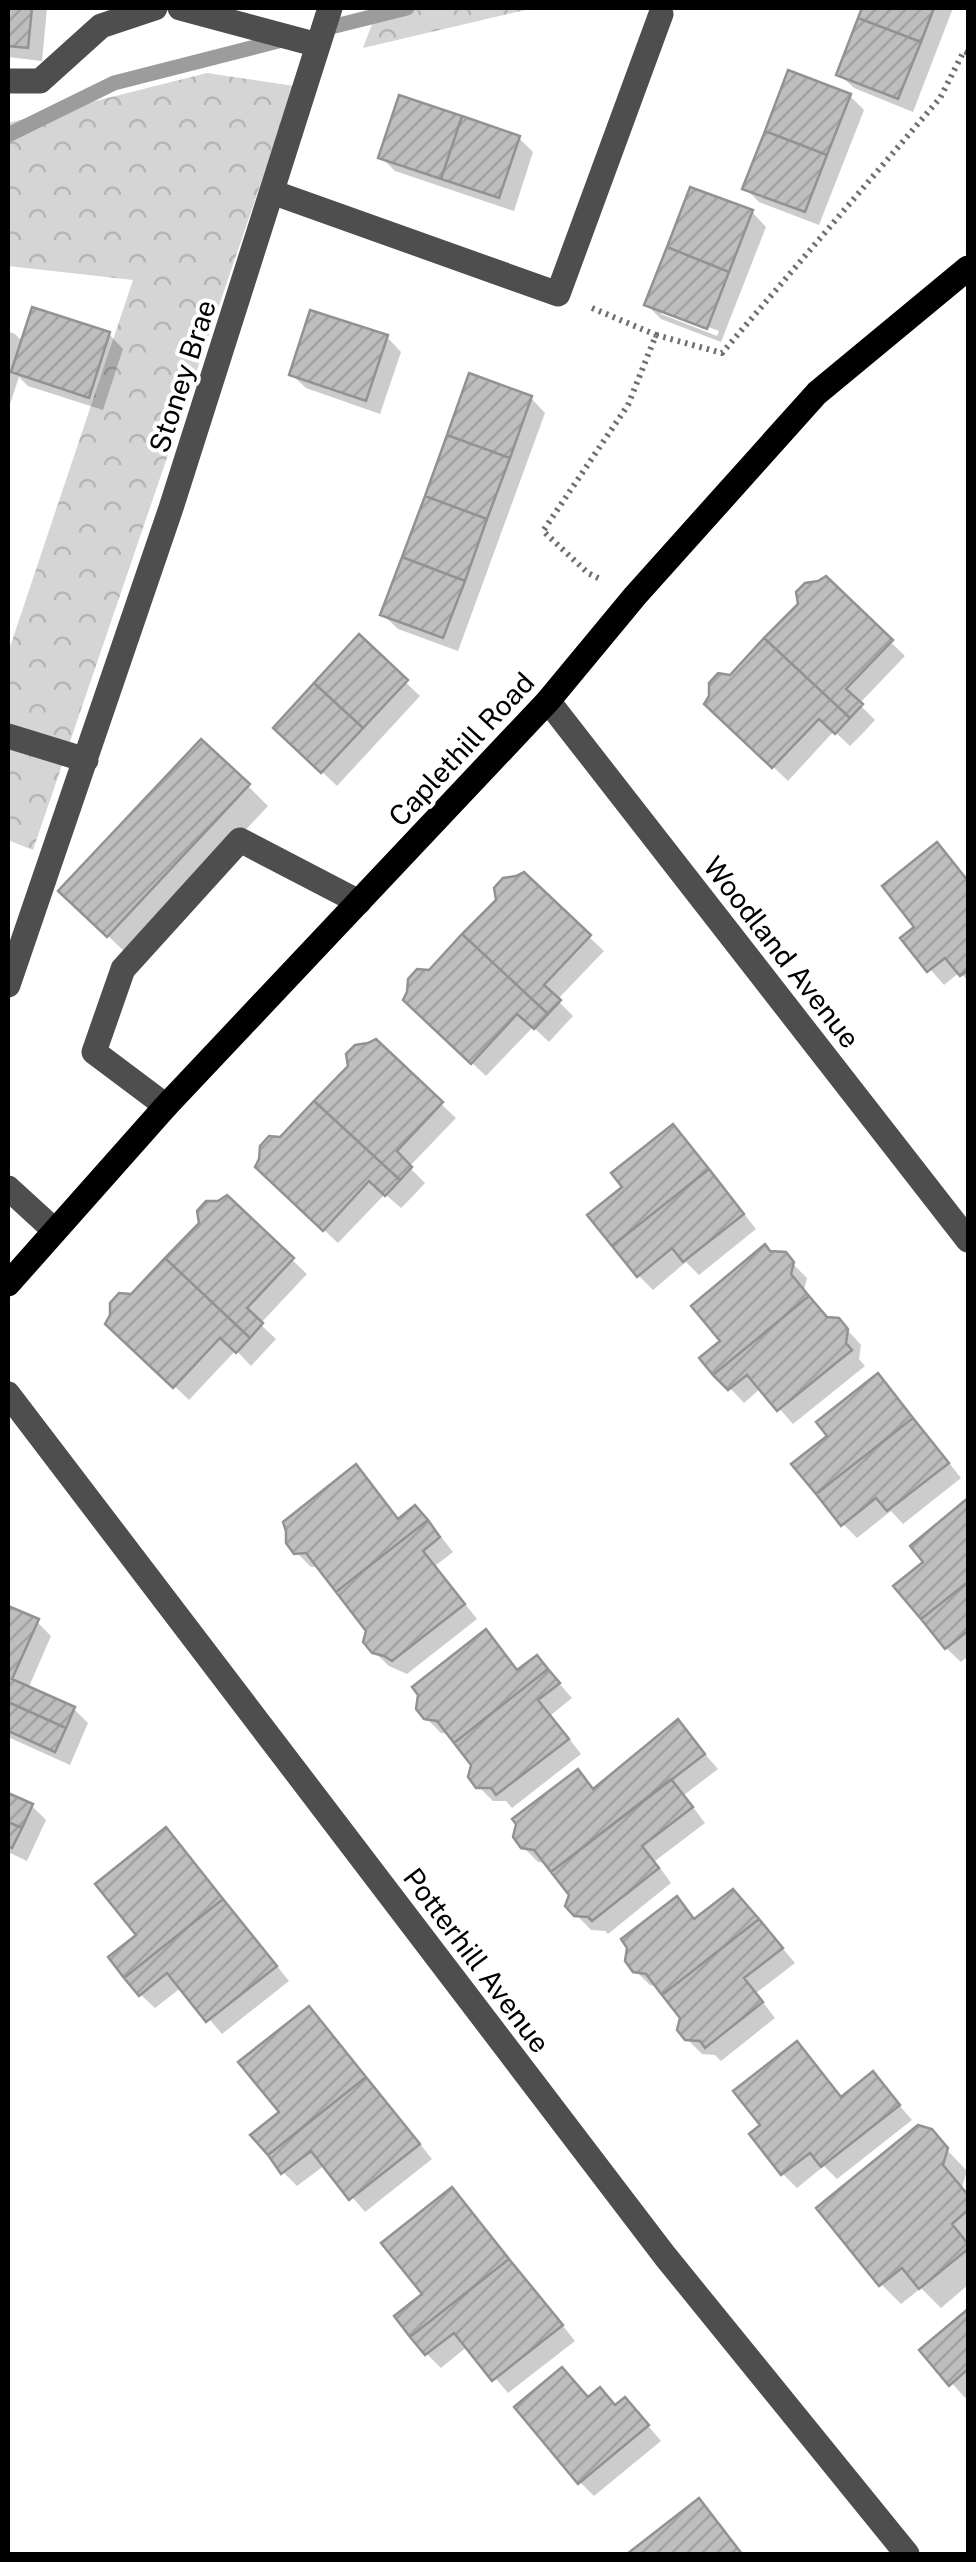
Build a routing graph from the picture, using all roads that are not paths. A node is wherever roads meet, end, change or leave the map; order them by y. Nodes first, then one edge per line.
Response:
1 (154, 8) edge
2 (180, 8) edge
3 (330, 8) edge
4 (661, 14) dead end
5 (318, 46) junction
6 (8, 81) edge
7 (272, 192) junction
8 (968, 268) edge
9 (548, 702) junction
10 (8, 736) edge
11 (86, 760) junction
12 (359, 902) junction
13 (8, 984) edge
14 (166, 1106) junction
15 (8, 1188) edge
16 (54, 1230) junction
17 (968, 1240) edge
18 (8, 1284) edge
19 (8, 1394) edge
20 (907, 2554) edge

1 - 6 street
2 - 5 street
3 - 5 street, Stoney Brae
4 - 7 street
5 - 7 street, Stoney Brae
7 - 11 street, Stoney Brae
8 - 9 main road, Caplethill Road
9 - 12 main road, Caplethill Road
9 - 17 street, Woodland Avenue
10 - 11 street
11 - 13 street, Stoney Brae
12 - 14 main road, Caplethill Road
12 - 14 street
14 - 16 main road, Caplethill Road
15 - 16 street
16 - 18 main road, Caplethill Road
19 - 20 street, Potterhill Avenue

